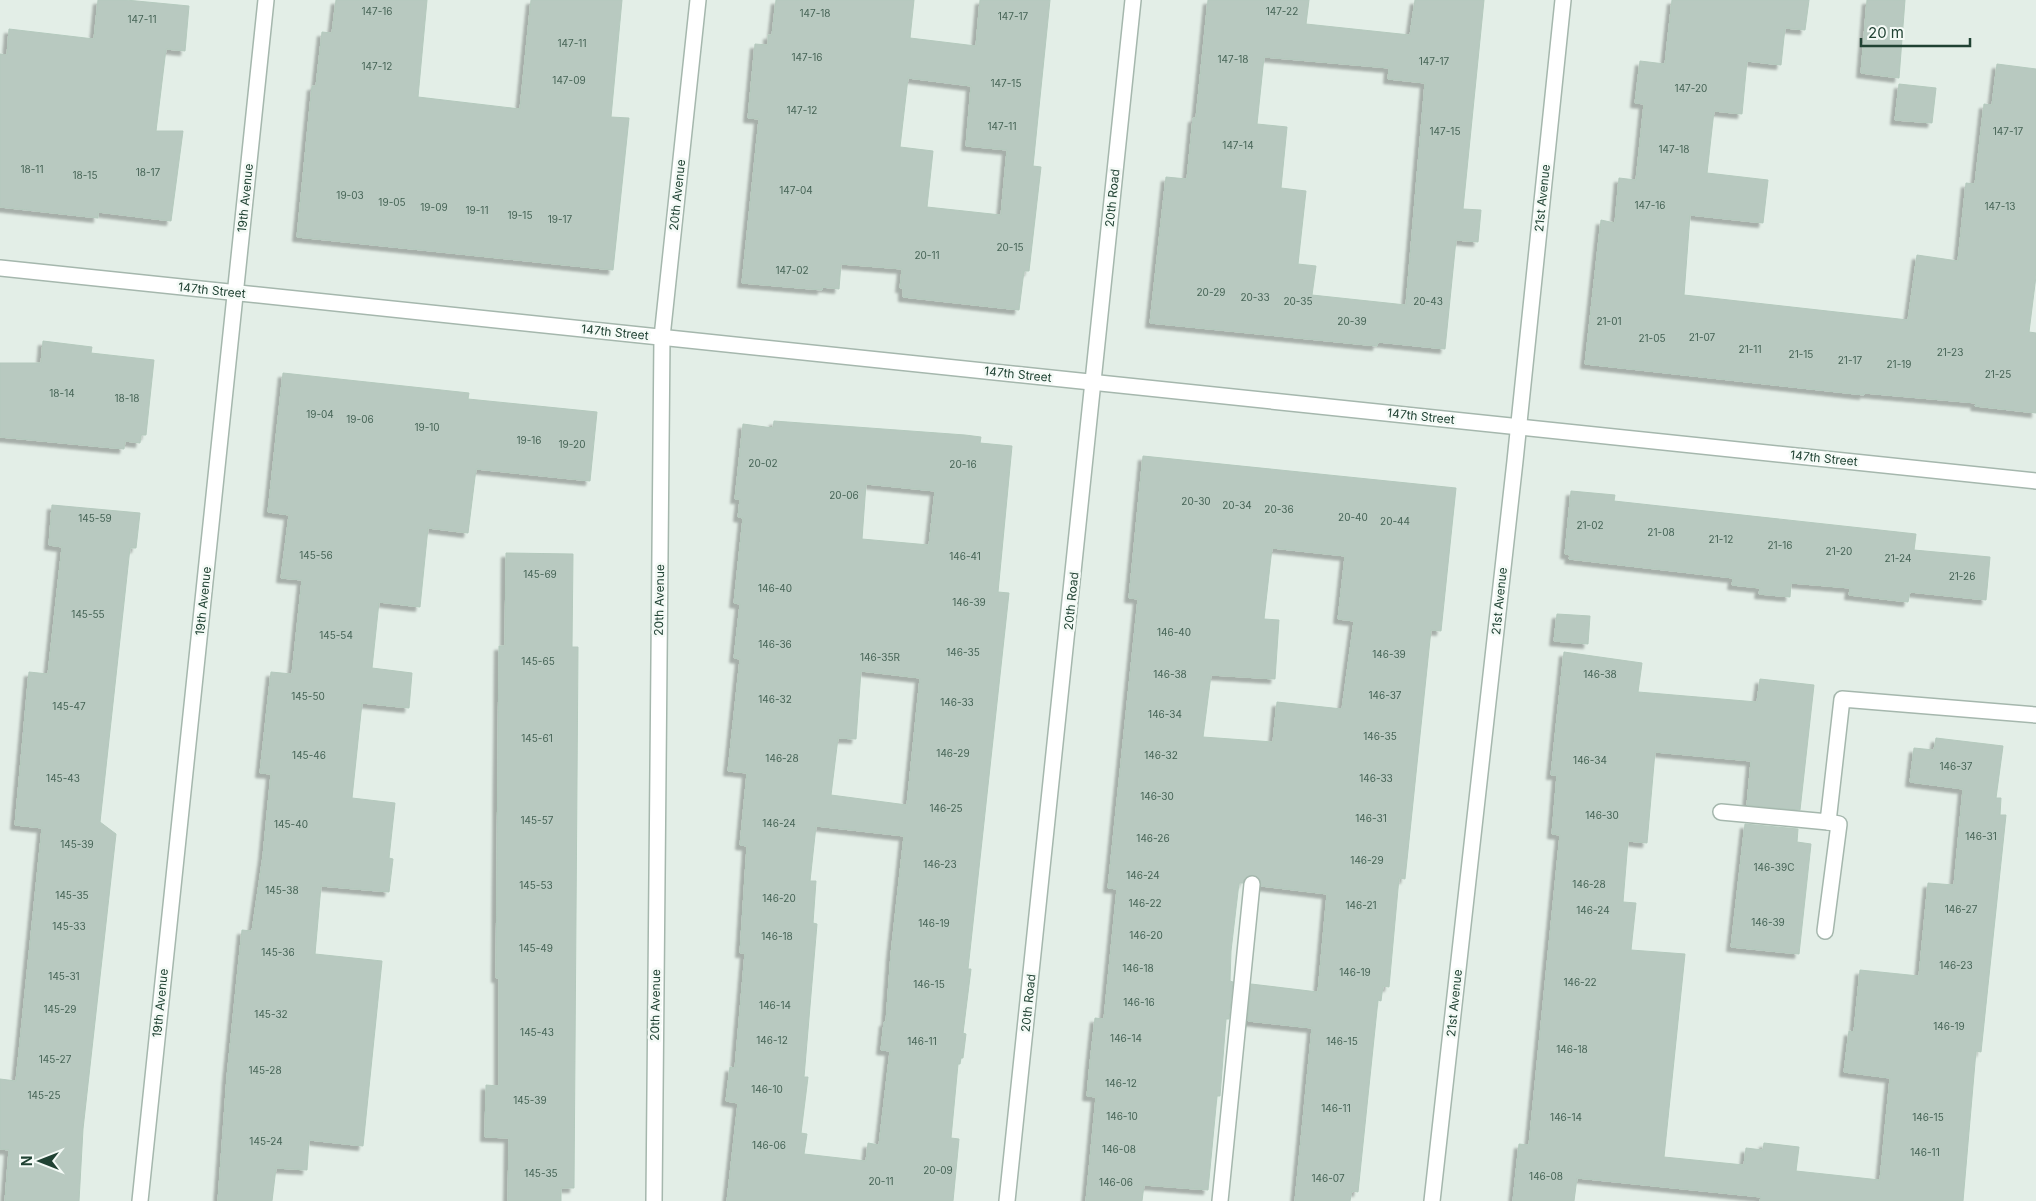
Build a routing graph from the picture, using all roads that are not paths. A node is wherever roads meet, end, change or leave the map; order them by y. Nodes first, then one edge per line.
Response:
1 (266, 0) edge
2 (698, 0) edge
3 (1132, 0) edge
4 (1563, 0) edge
5 (0, 268) edge
6 (235, 292) junction
7 (662, 337) junction
8 (1094, 382) junction
9 (1518, 426) junction
10 (2036, 481) edge
11 (2036, 715) edge
12 (1721, 812) dead end
13 (1828, 822) junction
14 (1252, 884) dead end
15 (1825, 931) dead end
16 (140, 1201) edge
17 (654, 1201) edge
18 (1007, 1201) edge
19 (1220, 1201) edge
20 (1432, 1201) edge

1 - 6 street, 19th Avenue
2 - 7 street, 20th Avenue
3 - 8 street, 20th Road
4 - 9 street, 21st Avenue
5 - 6 street, 147th Street
6 - 7 street, 147th Street
6 - 16 street, 19th Avenue
7 - 8 street, 147th Street
7 - 17 street, 20th Avenue
8 - 9 street, 147th Street
8 - 18 street, 20th Road
9 - 10 street, 147th Street
9 - 20 street, 21st Avenue
11 - 13 street
12 - 13 street
13 - 15 street
14 - 19 street

